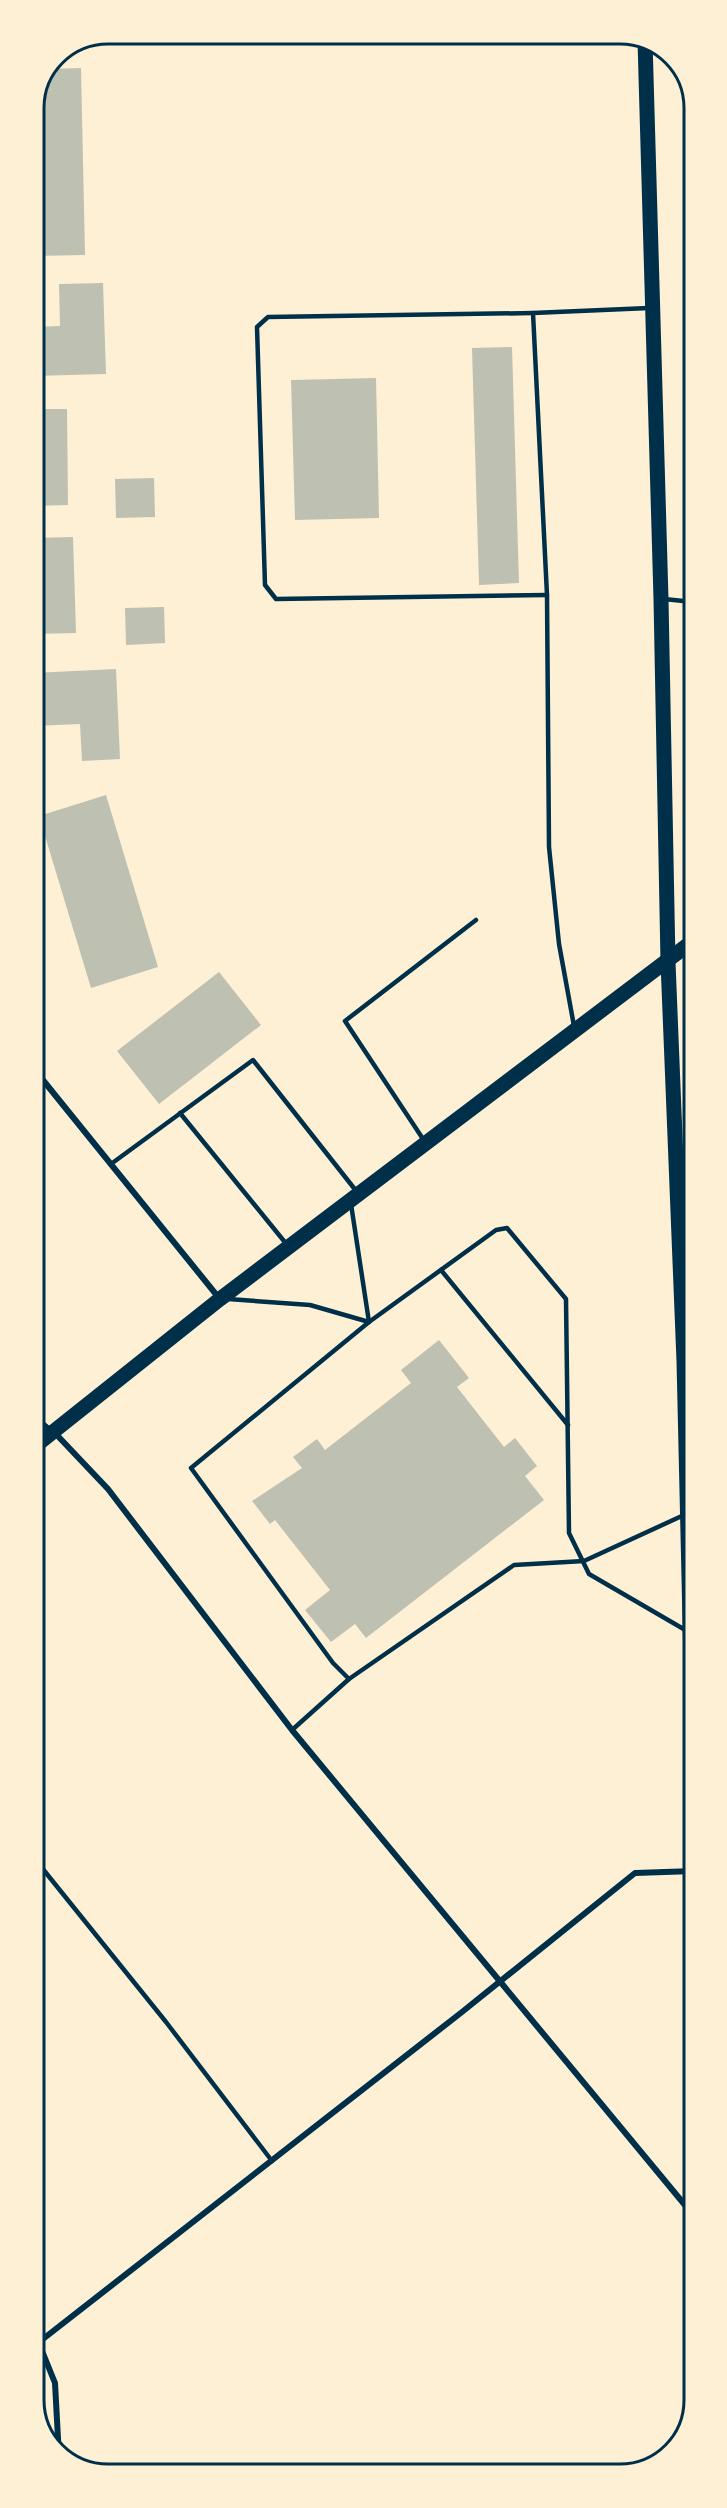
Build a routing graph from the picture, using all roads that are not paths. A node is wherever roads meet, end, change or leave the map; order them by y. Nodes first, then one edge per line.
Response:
1 (645, 49) edge
2 (651, 308) junction
3 (533, 313) junction
4 (547, 595) junction
5 (661, 599) junction
6 (684, 601) edge
7 (476, 920) dead end
8 (684, 949) edge
9 (668, 962) junction
10 (575, 1032) junction
11 (44, 1081) edge
12 (180, 1113) junction
13 (426, 1144) junction
14 (111, 1164) junction
15 (355, 1197) junction
16 (288, 1247) junction
17 (441, 1270) junction
18 (684, 1284) edge
19 (220, 1299) junction
20 (369, 1322) junction
21 (44, 1424) edge
22 (568, 1425) junction
23 (53, 1432) junction
24 (44, 1439) edge
25 (684, 1515) edge
26 (584, 1561) junction
27 (684, 1630) edge
28 (349, 1679) junction
29 (292, 1730) junction
30 (44, 1870) edge
31 (684, 1871) edge
32 (502, 1981) junction
33 (272, 2161) junction
34 (684, 2204) edge
35 (44, 2339) edge
36 (44, 2359) edge
37 (58, 2442) edge

1 - 2 main road
2 - 3 lane
2 - 5 main road
3 - 4 lane
3 - 4 lane
4 - 10 lane
5 - 6 lane
5 - 9 main road
7 - 13 lane
8 - 9 main road
9 - 10 main road
9 - 18 main road
10 - 13 main road
11 - 14 street
12 - 14 lane
12 - 15 lane
12 - 16 lane
13 - 15 main road
14 - 19 street
15 - 16 main road
15 - 20 lane
16 - 19 main road
17 - 20 lane
17 - 22 lane
17 - 22 lane
19 - 20 lane
19 - 23 main road
20 - 28 lane
21 - 23 lane
22 - 26 lane
23 - 24 main road
23 - 29 street
25 - 26 lane
26 - 27 lane
26 - 28 lane
28 - 29 lane
29 - 32 street
30 - 33 lane
31 - 32 street
32 - 33 street
32 - 34 street
33 - 35 street
36 - 37 street

